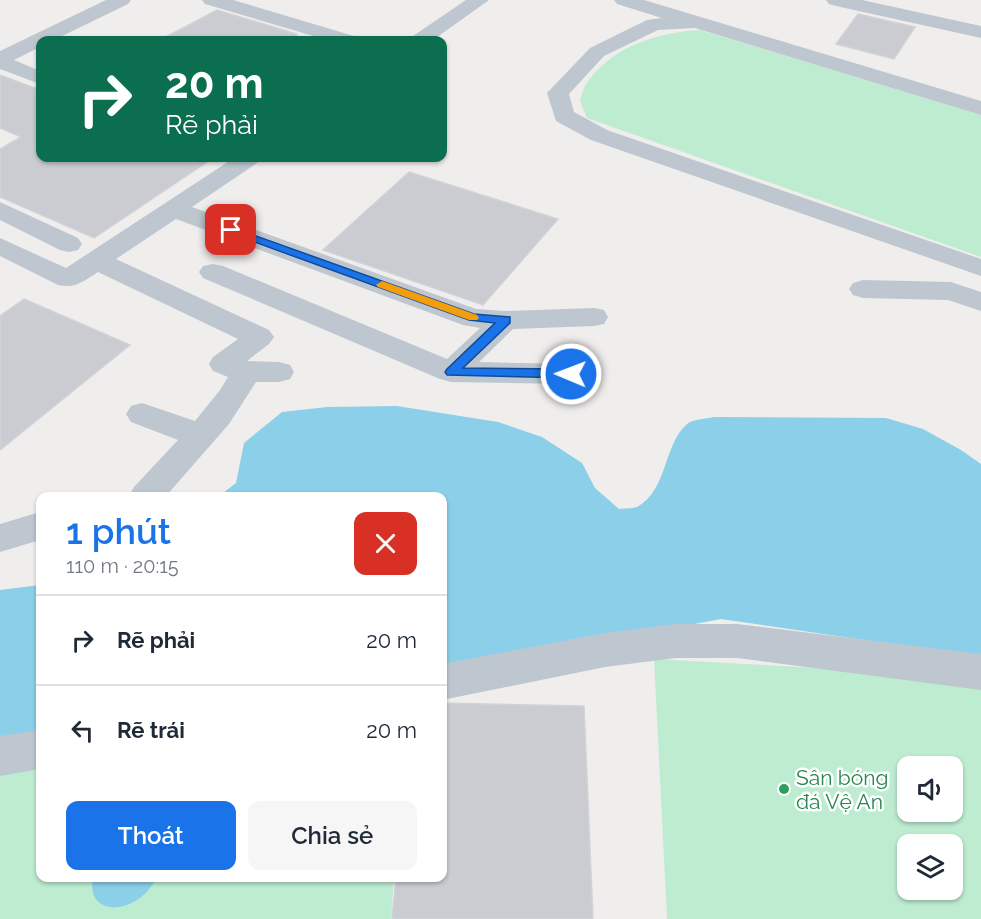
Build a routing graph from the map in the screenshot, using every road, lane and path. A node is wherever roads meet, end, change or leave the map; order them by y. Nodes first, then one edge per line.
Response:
1 (121, 0) edge
2 (212, 0) edge
3 (479, 0) edge
4 (624, 0) edge
5 (836, 0) edge
6 (694, 22) junction
7 (981, 33) edge
8 (50, 36) edge
9 (326, 36) edge
10 (426, 36) edge
11 (36, 43) edge
12 (0, 61) edge
13 (36, 76) edge
14 (981, 108) edge
15 (243, 162) edge
16 (173, 209) junction
17 (0, 210) edge
18 (69, 244) dead end
19 (0, 246) edge
20 (97, 261) junction
21 (981, 268) edge
22 (213, 272) dead end
23 (863, 289) dead end
24 (981, 302) edge
25 (594, 317) dead end
26 (505, 320) junction
27 (245, 372) junction
28 (279, 372) dead end
29 (451, 372) junction
30 (571, 374) dead end
31 (142, 414) dead end
32 (200, 436) junction
33 (150, 492) edge
34 (36, 527) edge
35 (0, 538) edge
36 (981, 672) edge
37 (447, 681) edge
38 (36, 751) edge
39 (0, 756) edge

1 - 8 street
2 - 9 street
3 - 10 street
4 - 6 street
5 - 7 street
6 - 14 street
6 - 21 street
11 - 12 street
12 - 13 street
15 - 16 street
16 - 20 street
16 - 26 street
17 - 18 street
19 - 20 street
20 - 27 street
22 - 29 street
23 - 24 street
25 - 26 street
26 - 29 street
27 - 28 street
27 - 32 street
29 - 30 street
31 - 32 street
32 - 33 street
34 - 35 street
36 - 37 street
38 - 39 street

